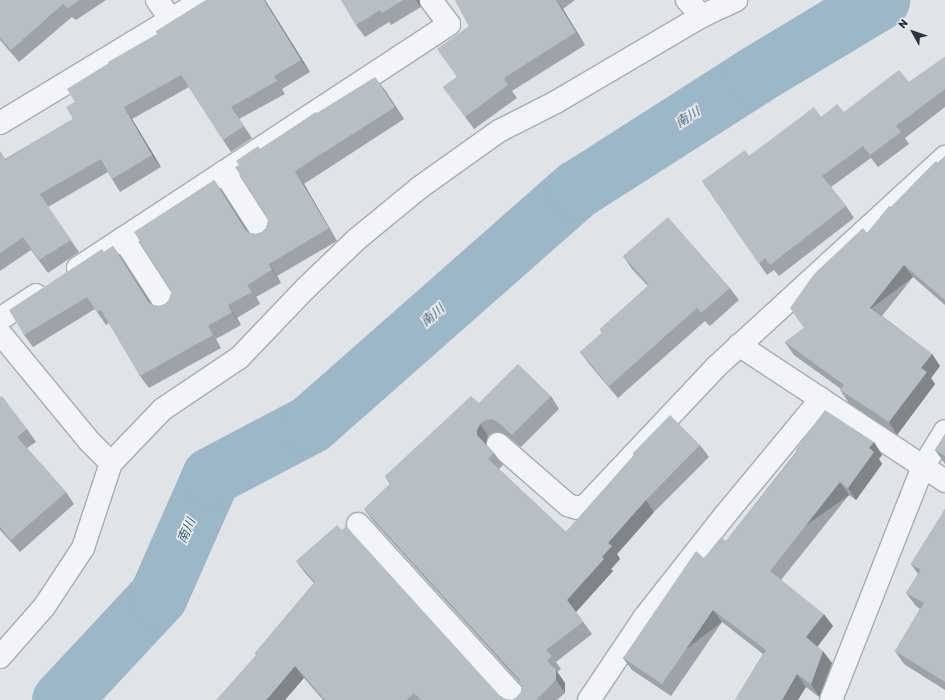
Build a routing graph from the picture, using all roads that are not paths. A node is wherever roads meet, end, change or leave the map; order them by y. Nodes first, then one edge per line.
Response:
1 (157, 0) edge
2 (202, 0) edge
3 (431, 0) edge
4 (687, 0) edge
5 (736, 0) edge
6 (702, 16) junction
7 (171, 19) junction
8 (0, 123) edge
9 (945, 158) edge
10 (224, 172) junction
11 (264, 234) edge
12 (123, 238) junction
13 (168, 306) edge
14 (0, 319) edge
15 (0, 333) edge
16 (739, 345) junction
17 (821, 399) junction
18 (945, 431) edge
19 (498, 444) dead end
20 (112, 463) junction
21 (923, 467) junction
22 (945, 482) edge
23 (358, 524) dead end
24 (0, 657) edge
25 (518, 700) edge
26 (590, 700) edge
27 (831, 700) edge

1 - 7 street
2 - 7 street
3 - 10 street
4 - 6 street
5 - 6 street
6 - 20 street
7 - 8 street
9 - 16 street
10 - 11 street
10 - 12 street
12 - 13 street
12 - 14 street
15 - 20 street
16 - 17 street
16 - 19 street
17 - 21 street
17 - 26 street
18 - 21 street
20 - 24 street
21 - 22 street
21 - 27 street
23 - 25 street

